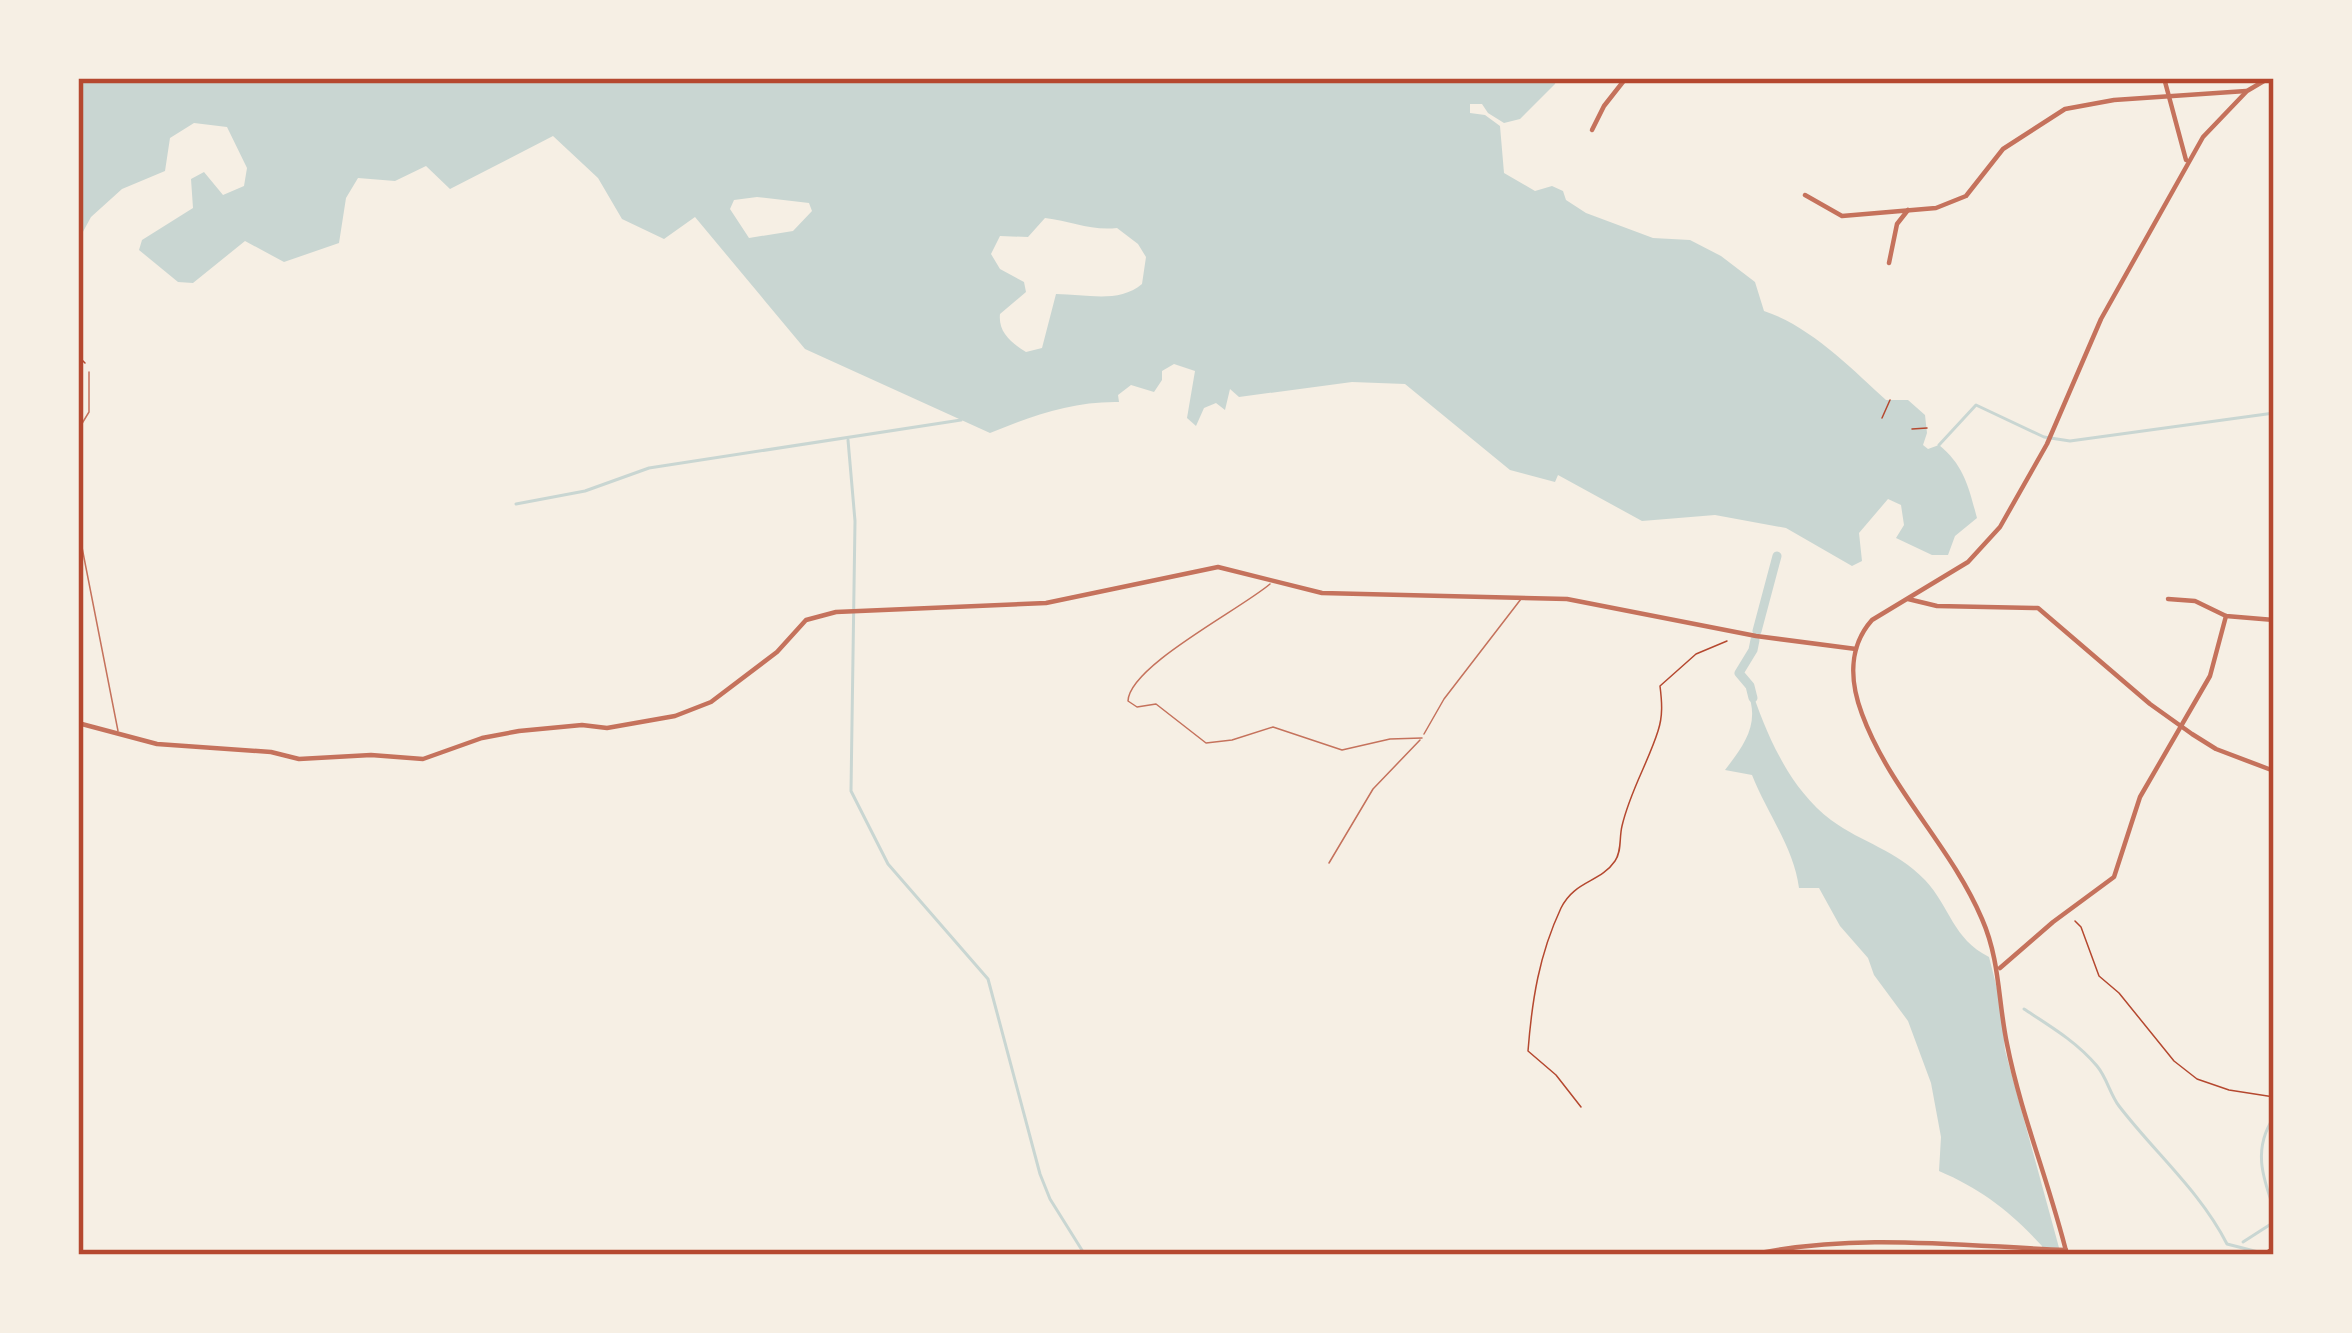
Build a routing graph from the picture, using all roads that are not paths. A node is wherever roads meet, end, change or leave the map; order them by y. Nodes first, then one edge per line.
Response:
1 (1626, 78) edge
2 (2164, 78) edge
3 (2269, 78) edge
4 (2248, 91) junction
5 (2170, 98) junction
6 (1592, 130) dead end
7 (2187, 164) junction
8 (1804, 195) dead end
9 (1908, 210) junction
10 (1889, 263) dead end
11 (89, 372) road end
12 (78, 430) edge
13 (78, 527) edge
14 (1272, 582) junction
15 (1523, 596) junction
16 (1906, 598) junction
17 (2168, 599) dead end
18 (2226, 616) junction
19 (2274, 620) edge
20 (1856, 649) junction
21 (78, 723) edge
22 (2181, 724) junction
23 (119, 735) junction
24 (1422, 738) junction
25 (2274, 771) edge
26 (1329, 863) dead end
27 (1999, 970) junction
28 (2067, 1253) edge
29 (1751, 1255) edge

1 - 6 street
2 - 5 street
3 - 4 street
4 - 5 street
4 - 7 street
5 - 7 street
5 - 9 street
7 - 16 street
8 - 9 street
9 - 10 street
11 - 12 lane
13 - 23 lane
14 - 15 street
14 - 23 street
14 - 24 lane
15 - 20 street
15 - 24 lane
16 - 20 street
16 - 22 street
17 - 18 street
18 - 19 street
18 - 22 street
20 - 27 street
21 - 23 street
22 - 25 street
22 - 27 street
24 - 26 lane
27 - 28 street
28 - 29 street

